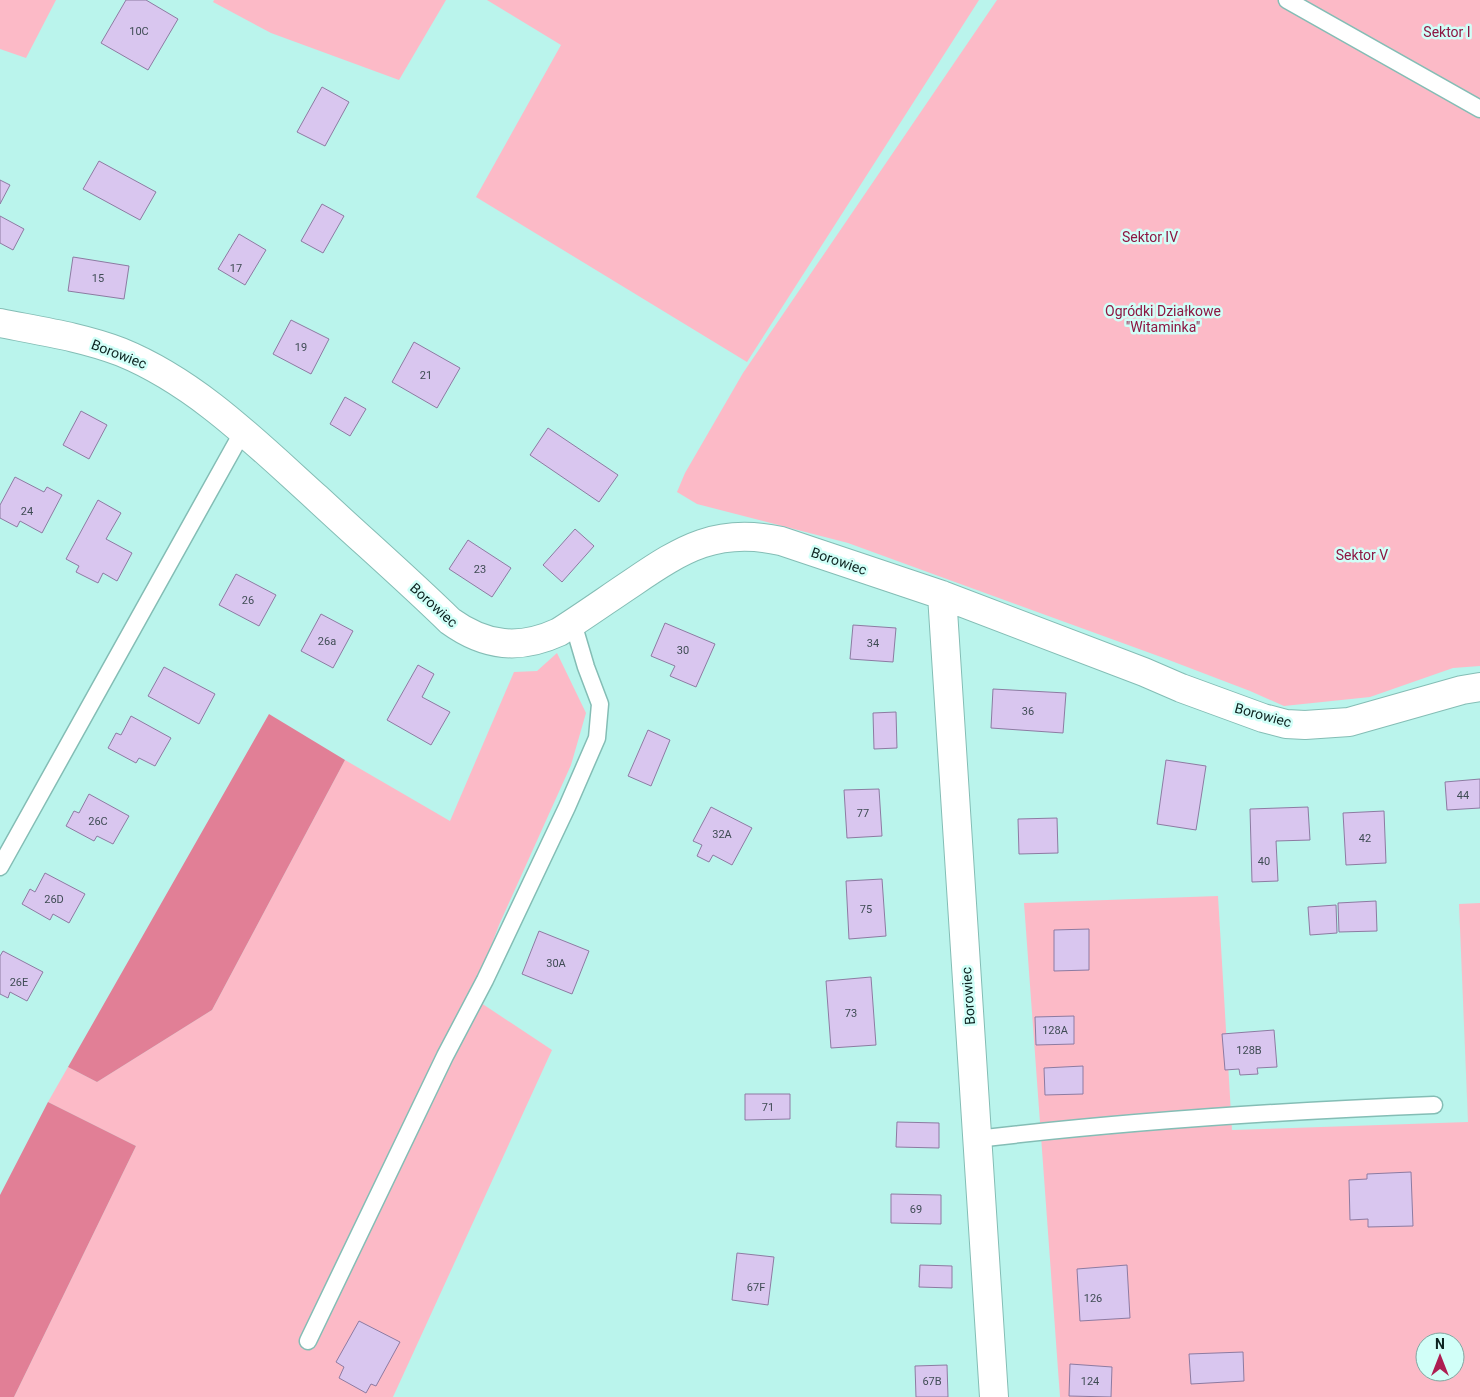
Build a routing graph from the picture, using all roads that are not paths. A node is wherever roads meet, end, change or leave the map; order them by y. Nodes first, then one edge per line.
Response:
1 (1286, 0) edge
2 (1480, 109) edge
3 (0, 323) edge
4 (243, 431) junction
5 (942, 595) junction
6 (572, 623) junction
7 (1480, 687) edge
8 (0, 867) edge
9 (1434, 1106) dead end
10 (977, 1139) junction
11 (308, 1341) dead end
12 (994, 1397) edge

1 - 2 lane
3 - 4 street, Borowiec
4 - 6 street, Borowiec
4 - 8 lane
5 - 6 street, Borowiec
5 - 7 street, Borowiec
5 - 10 street, Borowiec
6 - 11 lane
9 - 10 lane
10 - 12 street, Borowiec

